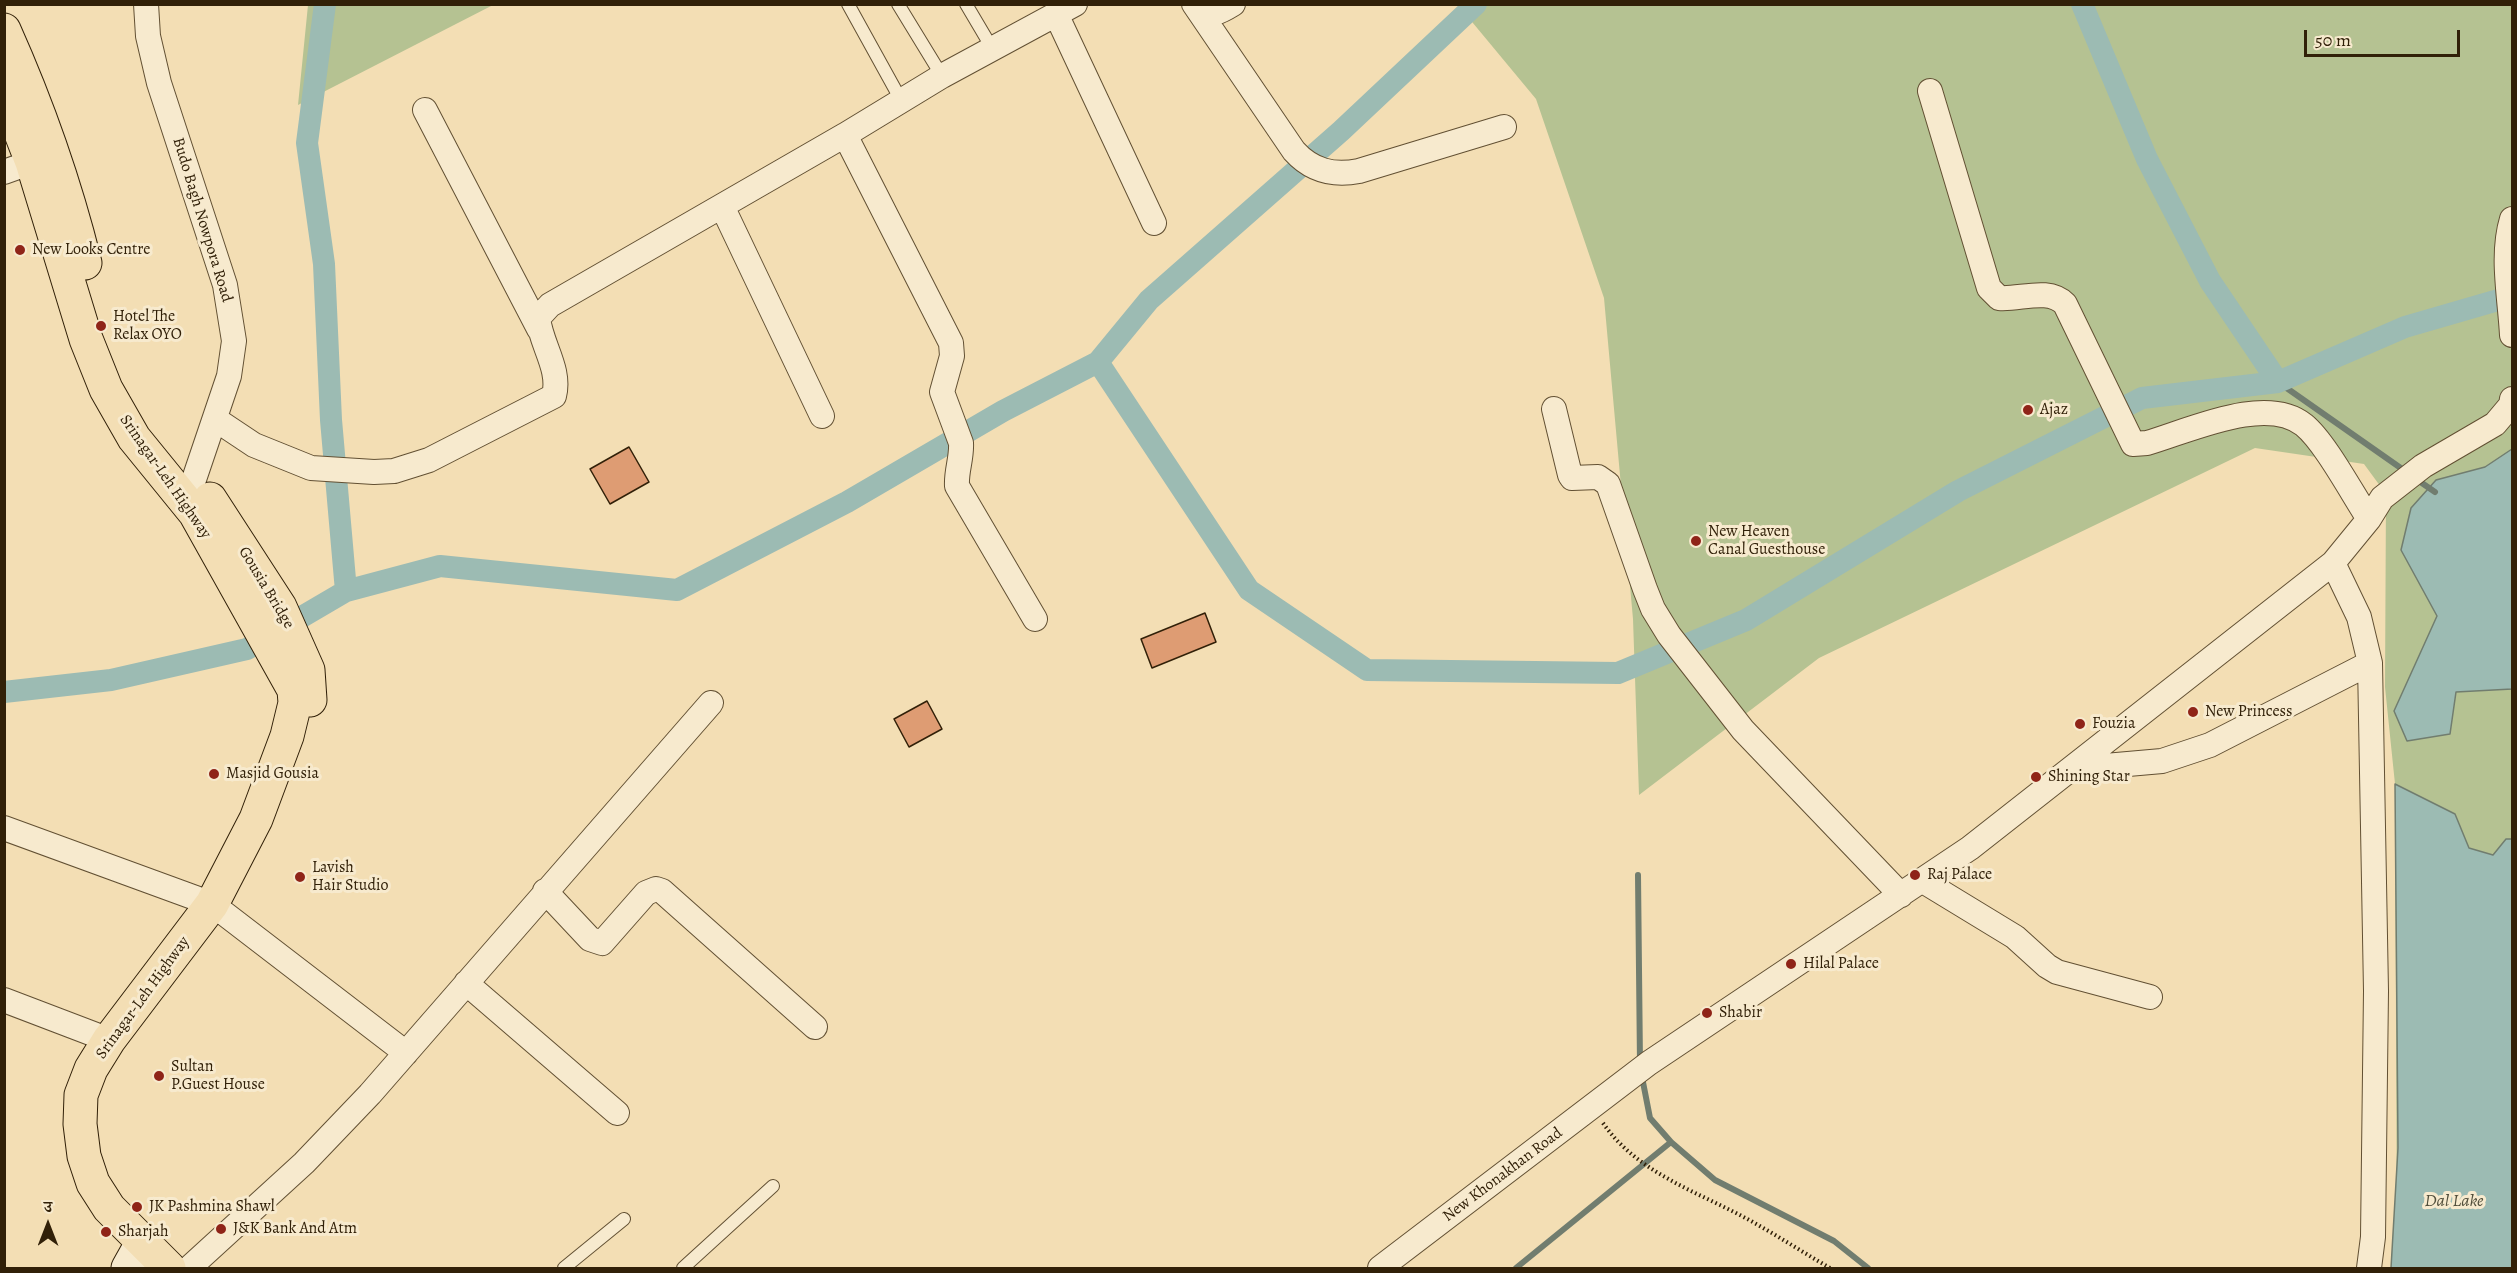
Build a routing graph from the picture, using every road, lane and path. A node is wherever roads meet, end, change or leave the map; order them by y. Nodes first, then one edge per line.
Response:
1 (146, 4) edge
2 (848, 4) edge
3 (898, 4) edge
4 (966, 4) edge
5 (1233, 4) edge
6 (1197, 8) edge
7 (1065, 9) edge
8 (4, 30) edge
9 (992, 48) junction
10 (942, 76) junction
11 (4, 90) edge
12 (1930, 91) dead end
13 (901, 100) junction
14 (424, 110) dead end
15 (1504, 127) dead end
16 (845, 135) junction
17 (18, 167) edge
18 (722, 206) junction
19 (2512, 219) edge
20 (1154, 223) dead end
21 (2512, 326) edge
22 (539, 329) junction
23 (2512, 399) edge
24 (1554, 408) dead end
25 (822, 416) dead end
26 (215, 419) junction
27 (197, 500) junction
28 (2369, 519) junction
29 (2333, 563) junction
30 (1035, 619) dead end
31 (2370, 663) junction
32 (300, 679) joint
33 (711, 703) dead end
34 (2071, 769) junction
35 (4, 828) edge
36 (1923, 881) junction
37 (545, 891) junction
38 (1901, 895) junction
39 (212, 904) junction
40 (466, 982) junction
41 (2150, 997) dead end
42 (4, 1000) edge
43 (815, 1027) dead end
44 (109, 1040) junction
45 (406, 1053) junction
46 (617, 1113) dead end
47 (1615, 1140) dead end
48 (773, 1186) dead end
49 (624, 1219) dead end
50 (135, 1256) edge
51 (169, 1269) edge
52 (189, 1269) edge
53 (564, 1269) edge
54 (683, 1269) edge
55 (1380, 1269) edge
56 (1830, 1269) edge
57 (2368, 1269) edge

1 - 26 street, Budo Bagh Nowpora Road
2 - 13 lane
3 - 10 lane
4 - 9 lane
5 - 6 street
6 - 15 street
7 - 9 street
7 - 20 street
8 - 27 highway
9 - 10 street
10 - 13 street
11 - 17 highway, Srinagar-Leh Highway
12 - 28 street
13 - 16 street
14 - 22 street
16 - 18 street
16 - 30 street
17 - 27 highway, Srinagar-Leh Highway
18 - 22 street
18 - 25 street
19 - 21 street
22 - 26 street
23 - 28 street, New Khonakhan Road
24 - 38 street
26 - 27 street, Budo Bagh Nowpora Road
27 - 32 highway, Gousia Bridge
28 - 29 street, New Khonakhan Road
29 - 31 street
29 - 34 street, New Khonakhan Road
31 - 34 street
31 - 57 street
32 - 39 highway, Srinagar-Leh Highway
33 - 37 street
34 - 36 street, New Khonakhan Road
35 - 39 street
36 - 38 street, New Khonakhan Road
36 - 41 street
37 - 40 street
37 - 43 street
38 - 55 street, New Khonakhan Road
39 - 44 highway, Srinagar-Leh Highway
39 - 45 street
40 - 45 street
40 - 46 street
42 - 44 street
44 - 50 highway, Srinagar-Leh Highway
45 - 52 street
47 - 56 path
48 - 54 lane
49 - 53 lane
50 - 51 highway, Srinagar-Leh Highway

